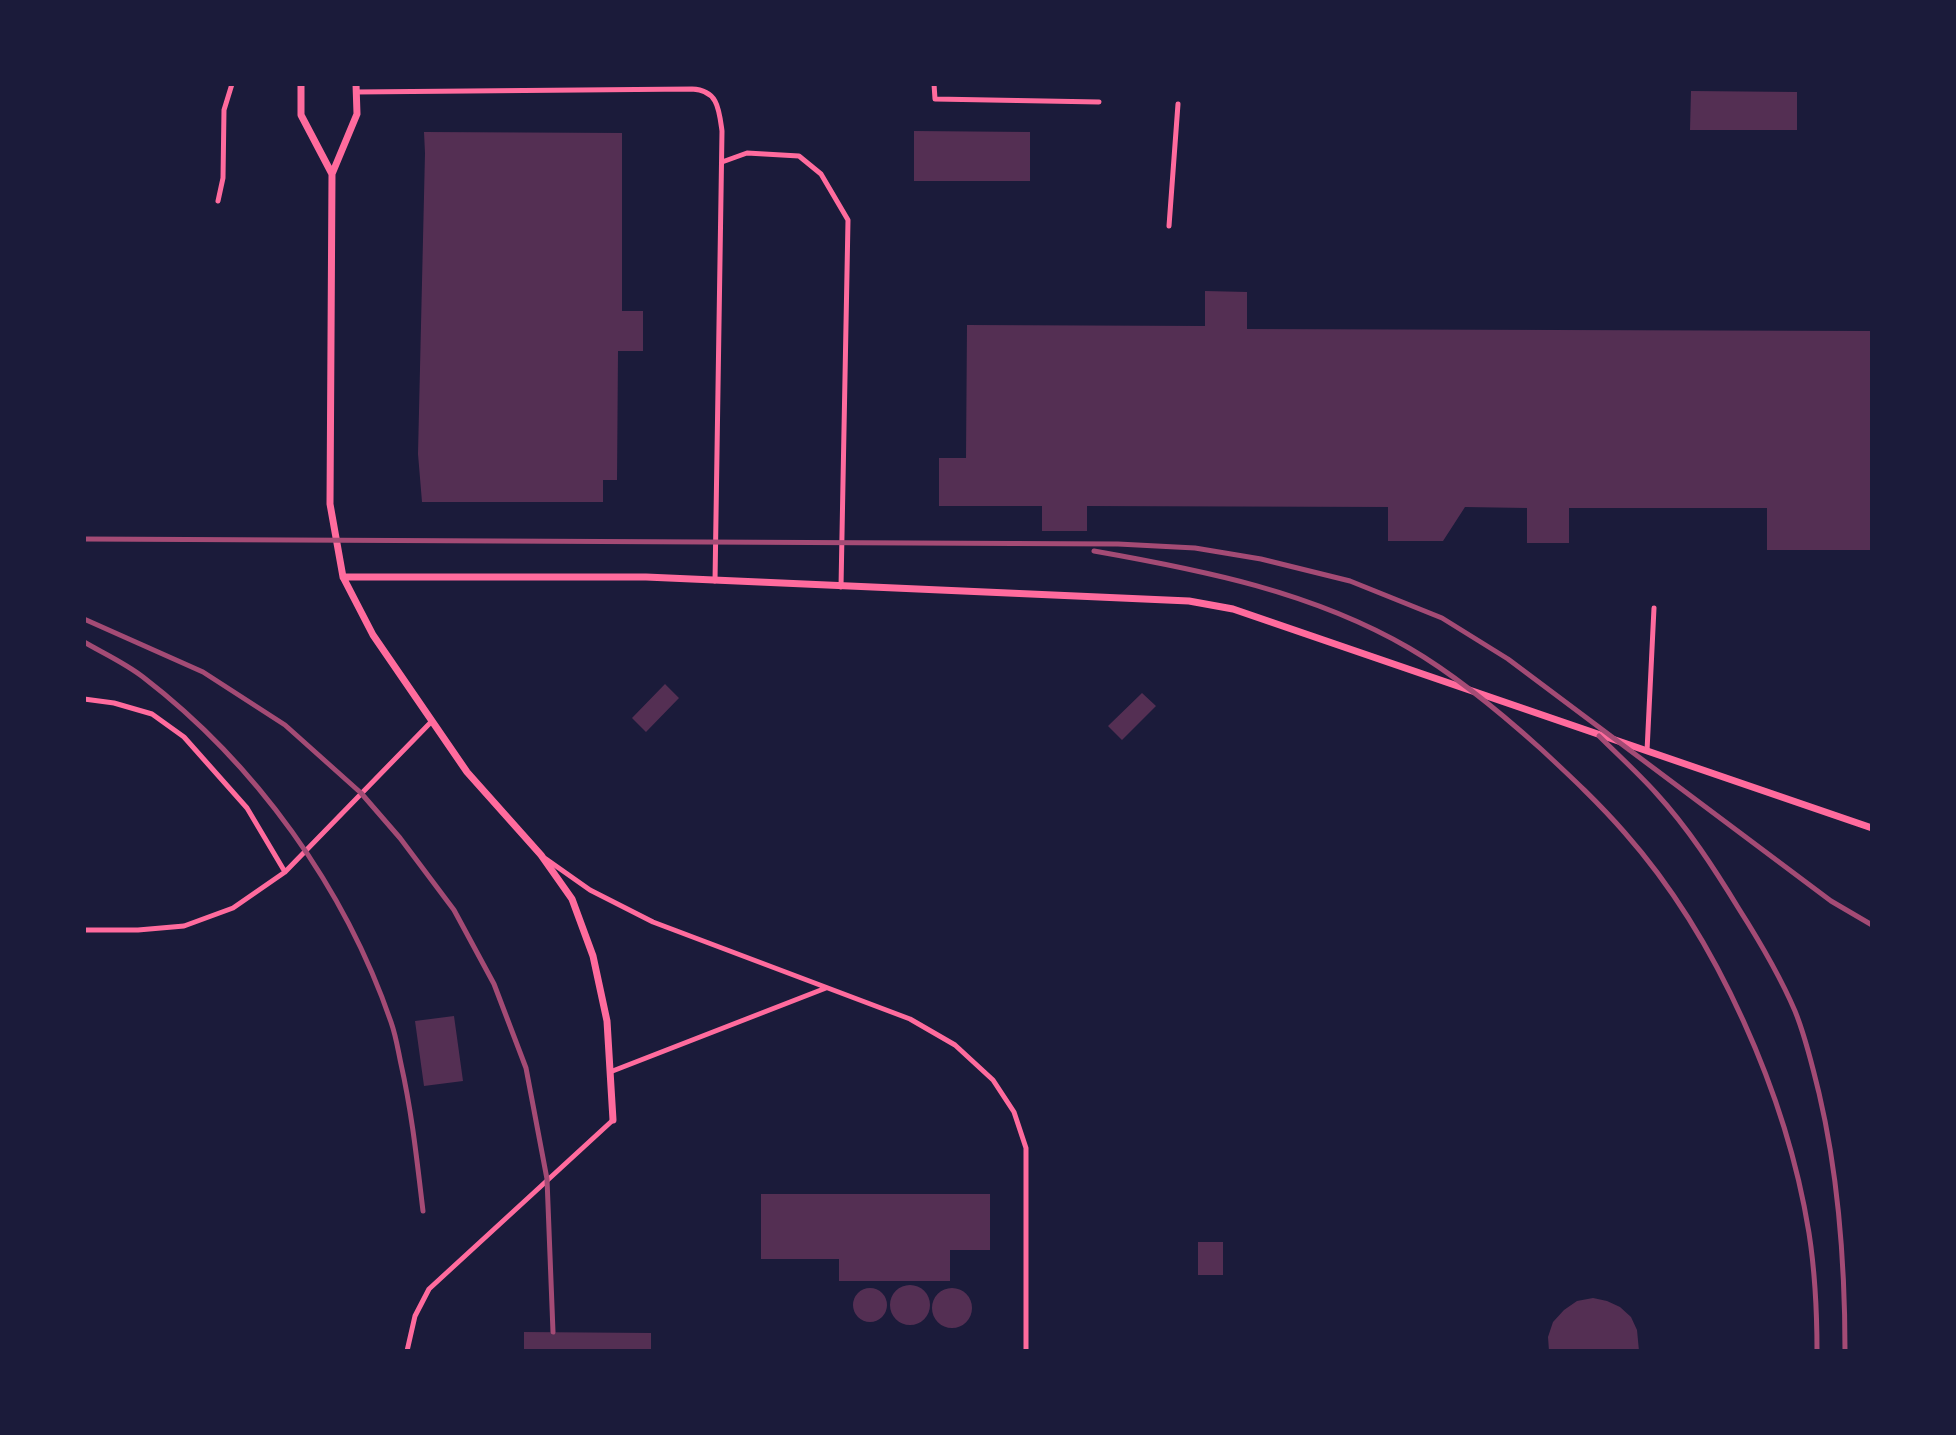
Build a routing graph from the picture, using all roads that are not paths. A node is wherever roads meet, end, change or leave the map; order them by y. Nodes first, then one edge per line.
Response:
1 (232, 84) edge
2 (301, 84) edge
3 (934, 84) edge
4 (356, 88) edge
5 (1098, 102) dead end
6 (1178, 104) dead end
7 (722, 162) junction
8 (332, 174) junction
9 (218, 201) dead end
10 (1169, 226) dead end
11 (343, 577) junction
12 (715, 581) junction
13 (841, 587) junction
14 (1654, 608) dead end
15 (84, 699) edge
16 (432, 721) junction
17 (1647, 753) junction
18 (1872, 828) edge
19 (541, 855) junction
20 (285, 872) junction
21 (84, 930) edge
22 (827, 988) junction
23 (610, 1072) junction
24 (613, 1120) joint
25 (407, 1351) edge
26 (1026, 1351) edge

1 - 9 lane
2 - 8 street
3 - 5 lane
4 - 7 lane
4 - 8 street
6 - 10 lane
7 - 12 lane
7 - 13 lane
8 - 11 street
11 - 12 street
11 - 16 street
12 - 13 street
13 - 17 street
14 - 17 lane
15 - 20 lane
16 - 19 street
16 - 20 lane
17 - 18 street
19 - 22 lane
19 - 23 street
20 - 21 lane
22 - 23 lane
22 - 26 lane
23 - 24 street
24 - 25 lane

